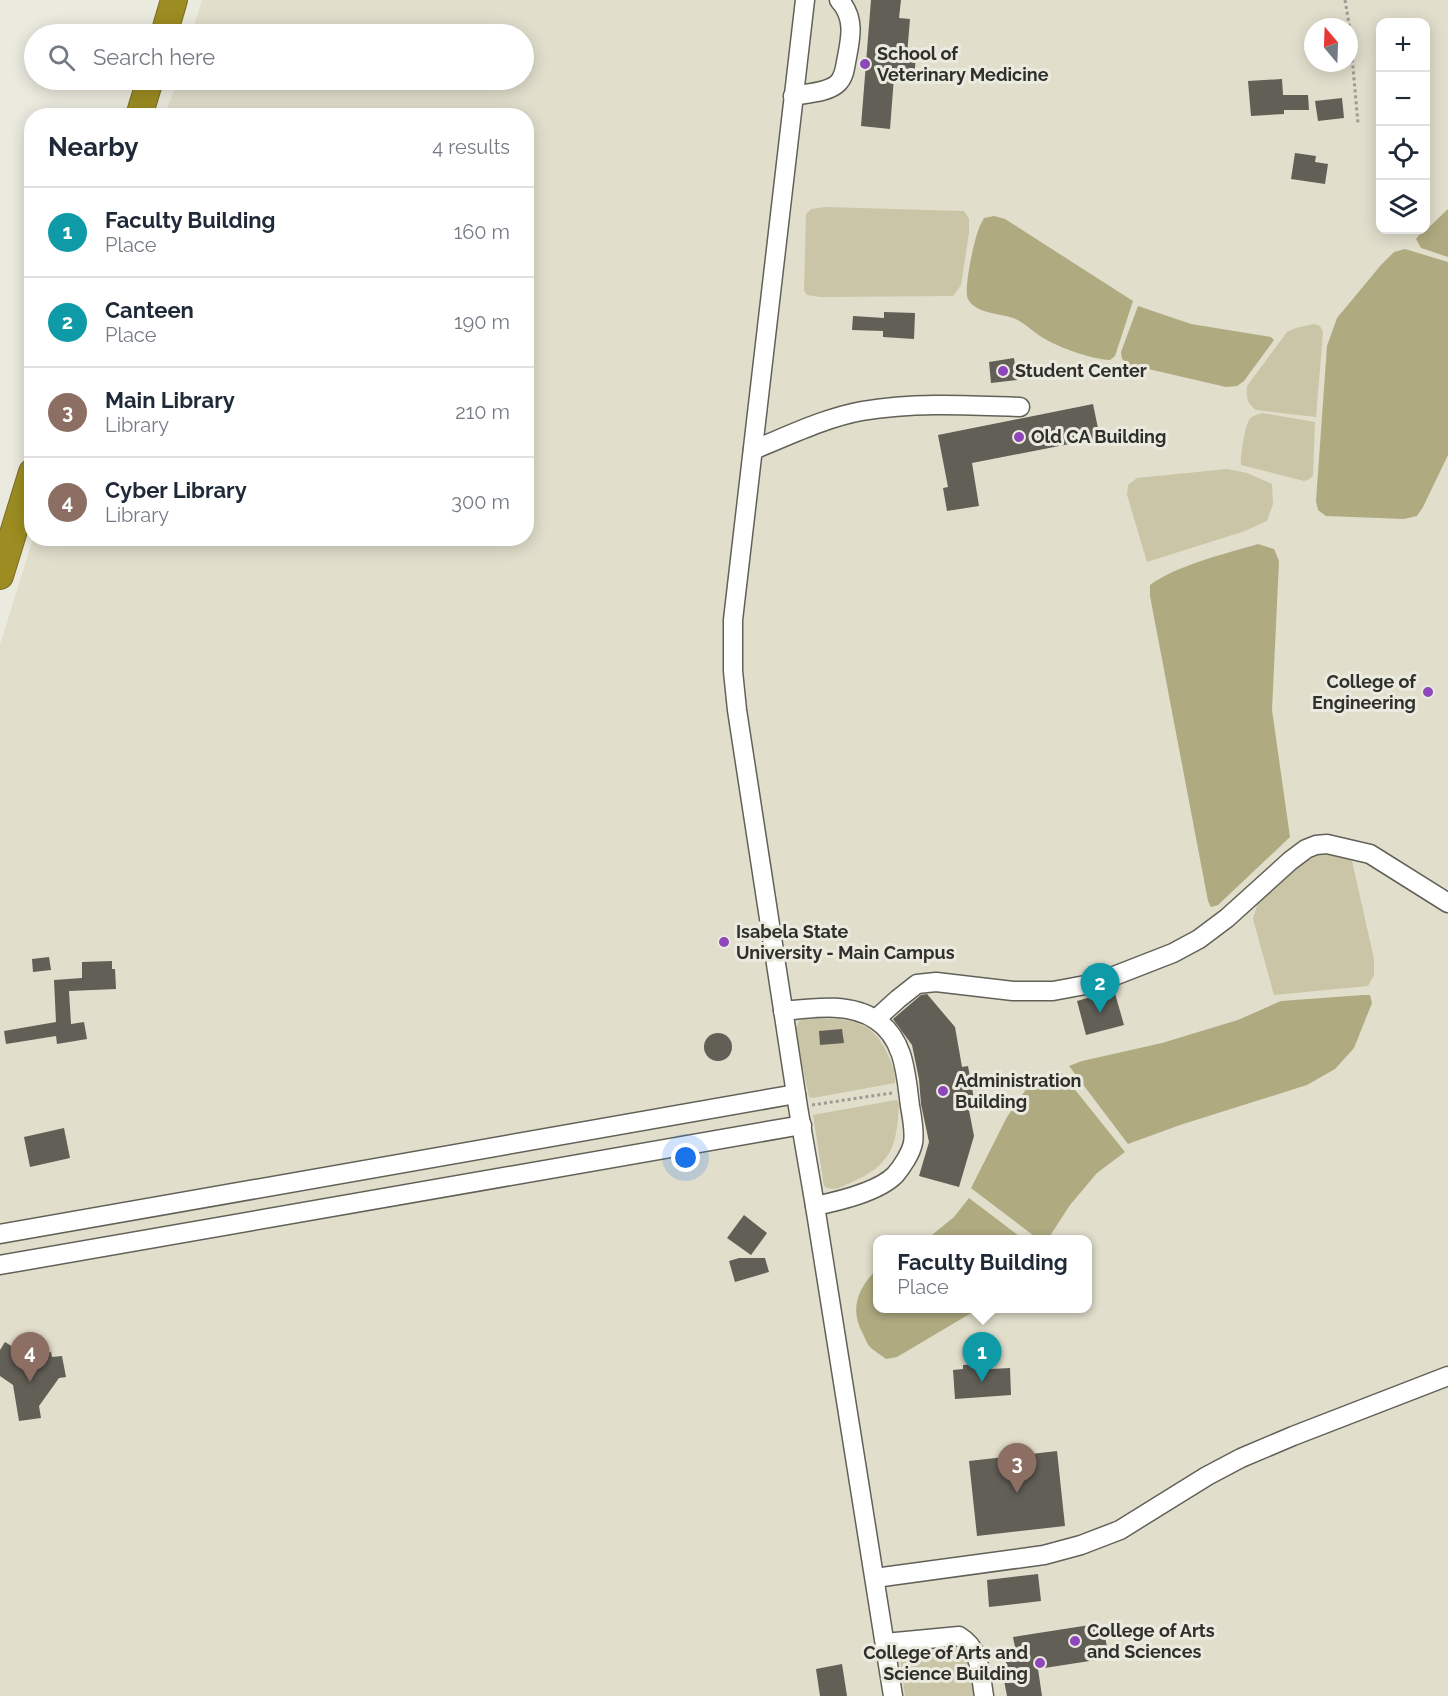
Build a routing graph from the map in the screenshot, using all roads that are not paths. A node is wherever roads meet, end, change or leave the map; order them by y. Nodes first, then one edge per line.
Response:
1 (174, 0) edge
2 (805, 0) edge
3 (839, 0) edge
4 (167, 24) edge
5 (147, 90) edge
6 (793, 96) junction
7 (141, 108) edge
8 (1020, 407) dead end
9 (753, 450) junction
10 (24, 498) edge
11 (0, 576) edge
12 (1448, 903) edge
13 (783, 1011) junction
14 (876, 1019) junction
15 (798, 1109) junction
16 (815, 1206) junction
17 (0, 1234) edge
18 (0, 1265) edge
19 (1448, 1376) edge
20 (875, 1578) junction
21 (885, 1643) junction
22 (893, 1696) edge
23 (984, 1696) edge

1 - 4 highway
2 - 6 street
3 - 6 street
5 - 7 highway
6 - 9 street
8 - 9 street
9 - 13 street
10 - 11 highway
12 - 14 street
13 - 14 street
13 - 15 street
14 - 16 street
15 - 16 street
15 - 17 street
15 - 18 street
16 - 20 street
19 - 20 street
20 - 21 street
21 - 22 street
21 - 23 street

